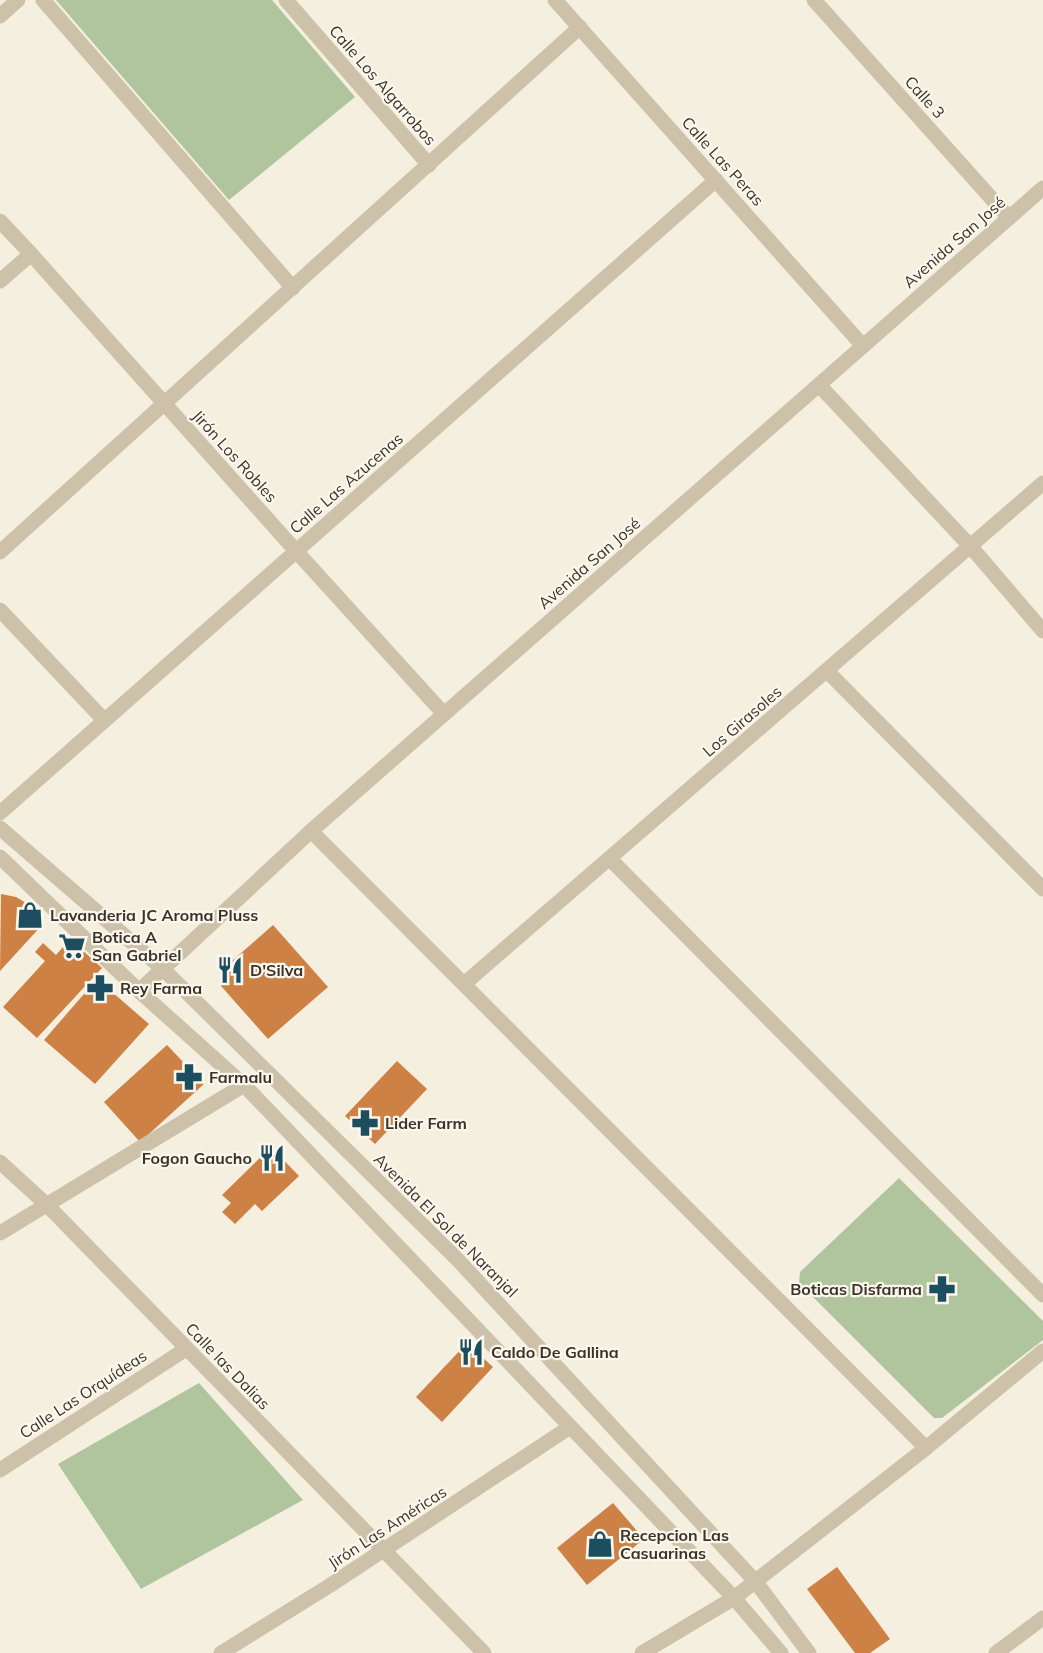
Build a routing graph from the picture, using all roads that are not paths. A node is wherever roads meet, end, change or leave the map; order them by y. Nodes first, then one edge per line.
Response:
1 (18, 0) edge
2 (43, 0) edge
3 (286, 0) edge
4 (555, 0) edge
5 (818, 1) edge
6 (0, 16) edge
7 (580, 27) junction
8 (429, 165) junction
9 (716, 180) junction
10 (1043, 188) edge
11 (1009, 218) junction
12 (0, 221) edge
13 (31, 254) junction
14 (0, 281) edge
15 (293, 288) junction
16 (863, 346) junction
17 (819, 385) junction
18 (164, 404) junction
19 (1043, 483) edge
20 (971, 548) junction
21 (296, 551) junction
22 (0, 552) edge
23 (0, 610) edge
24 (1043, 631) edge
25 (828, 671) junction
26 (444, 714) junction
27 (104, 720) junction
28 (0, 813) edge
29 (0, 828) edge
30 (311, 831) junction
31 (0, 857) edge
32 (610, 859) junction
33 (1043, 889) edge
34 (163, 969) junction
35 (464, 984) junction
36 (139, 991) junction
37 (244, 1085) junction
38 (0, 1162) edge
39 (47, 1205) junction
40 (0, 1233) edge
41 (1043, 1294) edge
42 (186, 1348) junction
43 (1043, 1351) edge
44 (570, 1427) junction
45 (926, 1448) junction
46 (0, 1470) edge
47 (384, 1550) junction
48 (755, 1581) junction
49 (734, 1598) junction
50 (1043, 1618) edge
51 (221, 1653) edge
52 (484, 1653) edge
53 (642, 1653) edge
54 (781, 1653) edge
55 (809, 1653) edge
56 (996, 1653) edge

1 - 6 street
2 - 15 street
3 - 8 street, Calle Los Algarrobos
4 - 7 street, Calle Las Peras
5 - 11 street, Calle 3
7 - 8 street
7 - 9 street, Calle Las Peras
8 - 15 street
9 - 16 street, Calle Las Peras
9 - 21 street, Calle Las Azucenas
10 - 11 street, Avenida San José
11 - 16 street, Avenida San José
12 - 13 street, Jirón Los Robles
13 - 14 street
13 - 18 street, Jirón Los Robles
15 - 18 street
16 - 17 street, Avenida San José
17 - 20 street
17 - 26 street, Avenida San José
18 - 21 street, Jirón Los Robles
18 - 22 street
19 - 20 street, Los Girasoles
20 - 24 street
20 - 25 street, Los Girasoles
21 - 26 street, Jirón Los Robles
21 - 27 street, Calle Las Azucenas
23 - 27 street
25 - 32 street, Los Girasoles
25 - 33 street
26 - 30 street, Avenida San José
27 - 28 street, Calle Las Azucenas
29 - 34 street, Avenida El Sol de Naranjal
30 - 34 street, Avenida San José
30 - 35 street
31 - 36 street
32 - 35 street, Los Girasoles
32 - 41 street
34 - 36 street, Avenida San José
34 - 48 street, Avenida El Sol de Naranjal
35 - 45 street
36 - 37 street
37 - 39 street
37 - 44 street
38 - 39 street, Calle las Dalias
39 - 40 street
39 - 42 street, Calle las Dalias
42 - 46 street, Calle Las Orquídeas
42 - 47 street, Calle las Dalias
43 - 45 street
44 - 47 street, Jirón Las Américas
44 - 49 street
45 - 48 street
47 - 51 street, Jirón Las Américas
47 - 52 street, Calle las Dalias
48 - 49 street
48 - 55 street, Avenida El Sol de Naranjal
49 - 53 street
49 - 54 street
50 - 56 street

